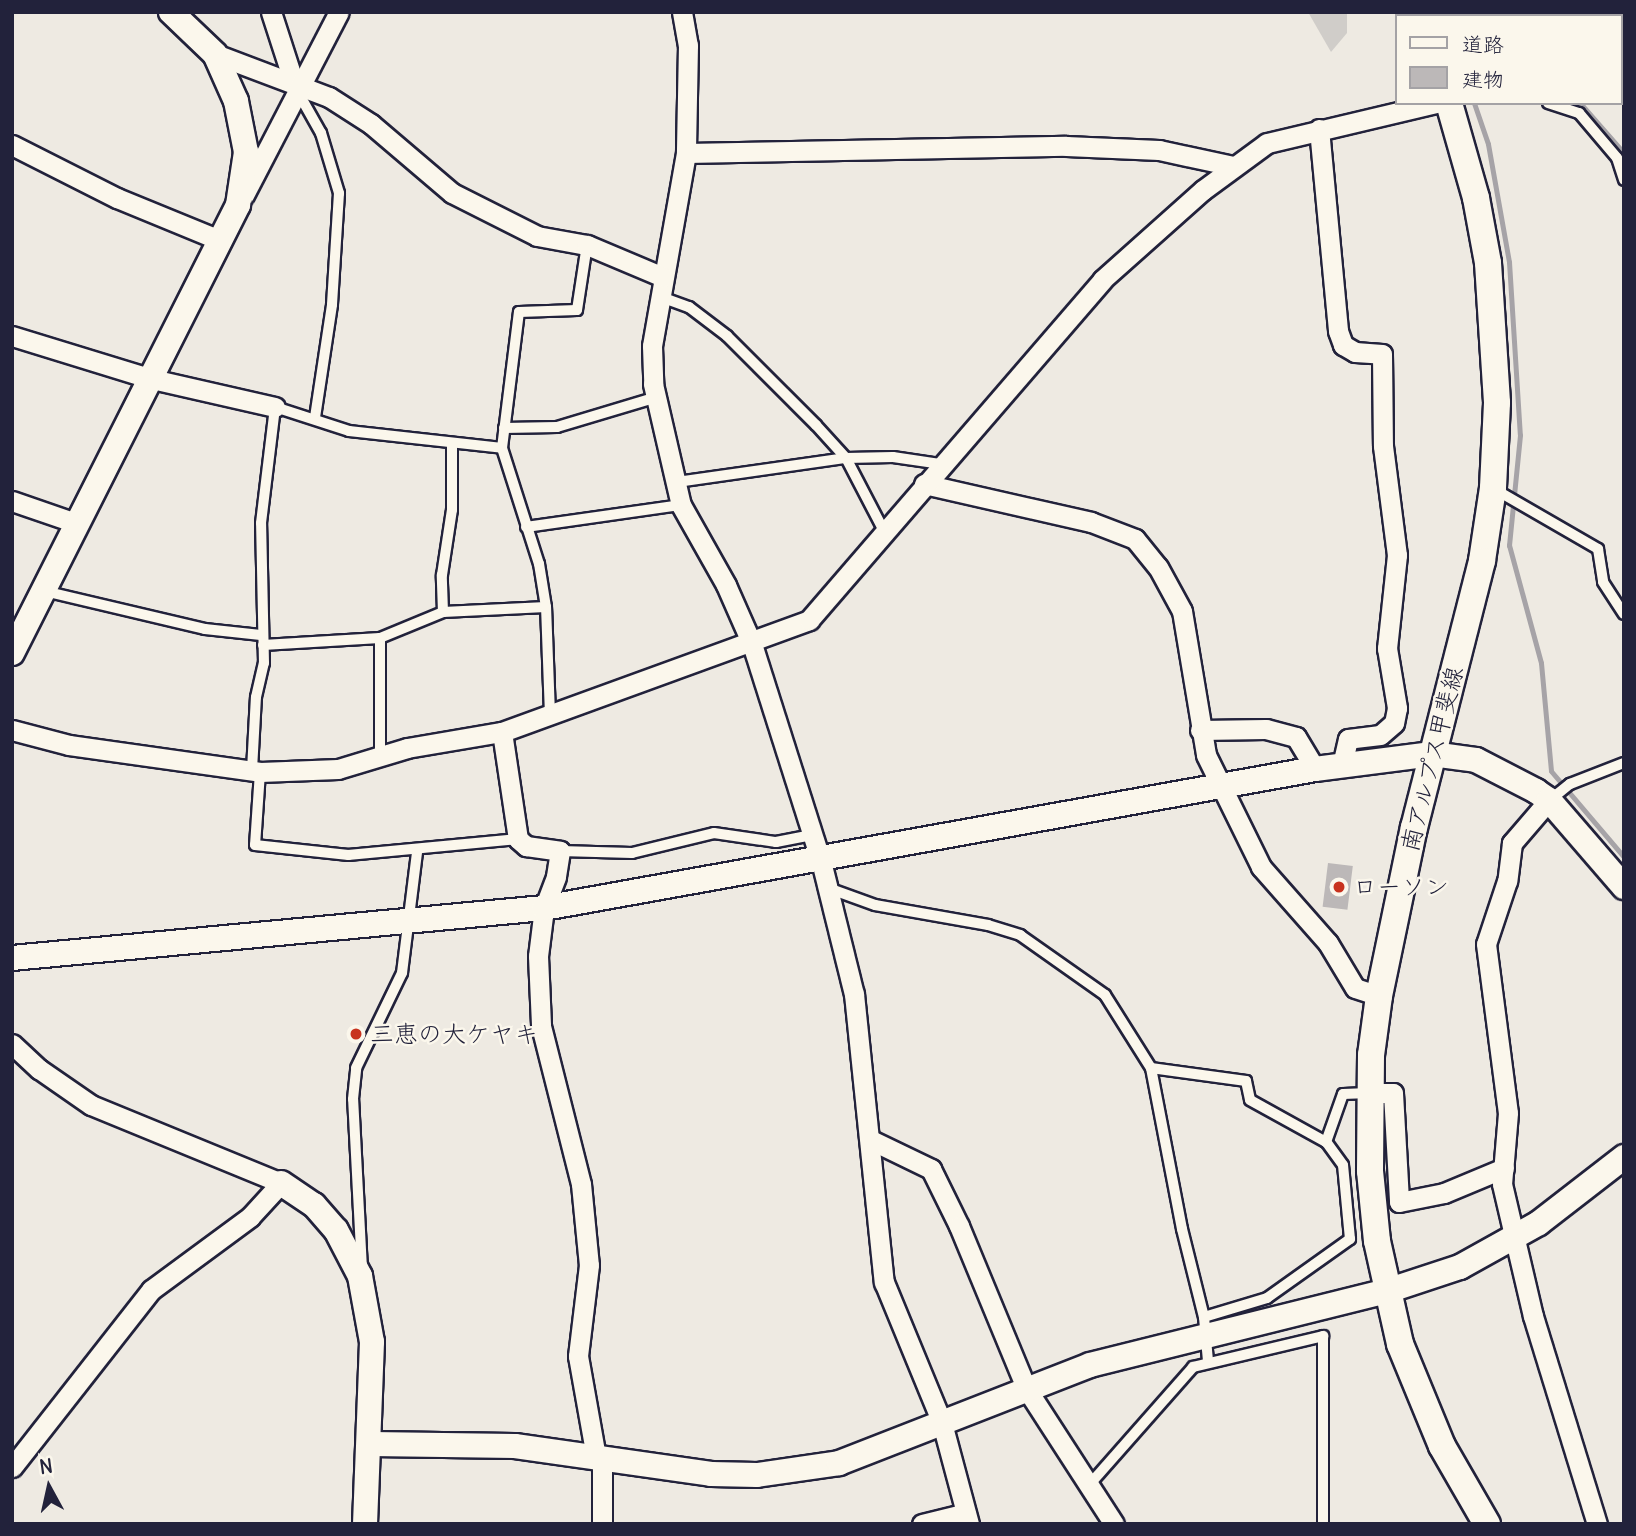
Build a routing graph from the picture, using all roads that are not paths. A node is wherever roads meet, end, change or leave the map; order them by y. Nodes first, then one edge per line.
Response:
1 (171, 12) edge
2 (271, 12) edge
3 (339, 12) edge
4 (682, 12) edge
5 (215, 54) junction
6 (299, 88) junction
7 (1427, 105) edge
8 (1450, 105) edge
9 (1554, 105) edge
10 (1319, 130) junction
11 (12, 145) edge
12 (686, 153) junction
13 (1233, 166) junction
14 (1624, 180) edge
15 (238, 205) junction
16 (222, 241) junction
17 (587, 245) junction
18 (662, 287) junction
19 (12, 336) edge
20 (152, 379) junction
21 (657, 397) junction
22 (275, 407) junction
23 (315, 417) junction
24 (504, 428) junction
25 (452, 443) junction
26 (502, 447) junction
27 (845, 458) junction
28 (941, 464) junction
29 (677, 482) junction
30 (924, 484) junction
31 (1493, 488) junction
32 (12, 501) edge
33 (681, 505) junction
34 (76, 523) junction
35 (526, 527) junction
36 (884, 531) junction
37 (43, 591) junction
38 (545, 607) junction
39 (443, 612) junction
40 (1624, 614) edge
41 (380, 638) junction
42 (262, 640) junction
43 (752, 644) junction
44 (12, 653) edge
45 (550, 715) junction
46 (12, 730) edge
47 (1200, 730) junction
48 (502, 732) junction
49 (1432, 754) junction
50 (380, 756) junction
51 (1624, 763) edge
52 (1342, 765) junction
53 (1315, 769) junction
54 (256, 771) junction
55 (1225, 788) junction
56 (1549, 800) junction
57 (813, 835) junction
58 (518, 839) junction
59 (559, 851) junction
60 (417, 852) junction
61 (821, 861) junction
62 (828, 887) junction
63 (1624, 887) edge
64 (544, 908) junction
65 (408, 923) junction
66 (12, 958) edge
67 (1379, 996) junction
68 (12, 1044) edge
69 (1151, 1069) junction
70 (1369, 1093) junction
71 (871, 1140) junction
72 (1326, 1142) junction
73 (1624, 1157) edge
74 (1504, 1168) junction
75 (281, 1183) junction
76 (1515, 1238) junction
77 (360, 1276) junction
78 (1387, 1292) junction
79 (1206, 1338) junction
80 (1026, 1388) junction
81 (942, 1423) junction
82 (371, 1444) junction
83 (599, 1457) junction
84 (12, 1467) edge
85 (1090, 1484) junction
86 (967, 1519) edge
87 (365, 1524) edge
88 (602, 1524) edge
89 (922, 1524) edge
90 (1114, 1524) edge
91 (1322, 1524) edge
92 (1487, 1524) edge
93 (1597, 1524) edge

1 - 5 street
2 - 6 street
3 - 6 street
4 - 12 street
5 - 6 street
5 - 15 street
6 - 15 street
6 - 17 street
6 - 23 lane
7 - 10 street
8 - 31 main road, 南アルプス甲斐線
9 - 14 lane
10 - 13 street
10 - 52 street
11 - 16 street
12 - 13 street
12 - 18 street
13 - 28 street
15 - 16 street
16 - 20 street
17 - 18 street
17 - 24 lane
18 - 21 street
18 - 27 lane
19 - 20 street
20 - 22 street
20 - 34 street
21 - 24 lane
21 - 29 street
22 - 23 lane
22 - 42 lane
23 - 25 lane
24 - 26 lane
25 - 26 lane
25 - 39 lane
26 - 35 lane
27 - 28 lane
27 - 29 lane
27 - 36 lane
28 - 30 street
29 - 33 street
30 - 36 street
30 - 47 street
31 - 40 lane
31 - 49 main road, 南アルプス甲斐線
32 - 34 street
33 - 35 lane
33 - 43 street
34 - 37 street
35 - 38 lane
36 - 43 street
37 - 42 lane
37 - 44 street
38 - 39 lane
38 - 45 lane
39 - 41 lane
41 - 42 lane
41 - 50 lane
42 - 54 lane
43 - 45 street
43 - 57 street
45 - 48 street
46 - 54 street
47 - 53 street
47 - 55 street
48 - 50 street
48 - 58 street
49 - 52 street
49 - 56 street
49 - 67 main road, 南アルプス甲斐線
50 - 54 street
51 - 56 lane
52 - 53 street
53 - 55 street
54 - 60 lane
55 - 61 street
55 - 67 street
56 - 63 street
56 - 74 street
57 - 59 lane
57 - 61 street
58 - 59 street
58 - 60 lane
59 - 64 street
60 - 65 lane
61 - 62 street
61 - 64 street
62 - 69 lane
62 - 71 street
64 - 65 street
64 - 83 street
65 - 66 street
65 - 77 lane
67 - 70 main road, 南アルプス甲斐線
68 - 75 street
69 - 72 lane
69 - 79 lane
70 - 72 lane
70 - 74 street
70 - 78 main road, 南アルプス甲斐線
71 - 80 street
71 - 81 street
72 - 79 lane
73 - 76 street
74 - 76 street
75 - 77 street
75 - 84 street
76 - 78 street
76 - 93 street
77 - 82 street
78 - 79 street
78 - 92 main road, 南アルプス甲斐線
79 - 80 street
79 - 85 lane
79 - 91 lane
80 - 81 street
80 - 85 street
81 - 83 street
81 - 86 street
82 - 83 street
82 - 87 street
83 - 88 street
85 - 90 street
86 - 89 street

